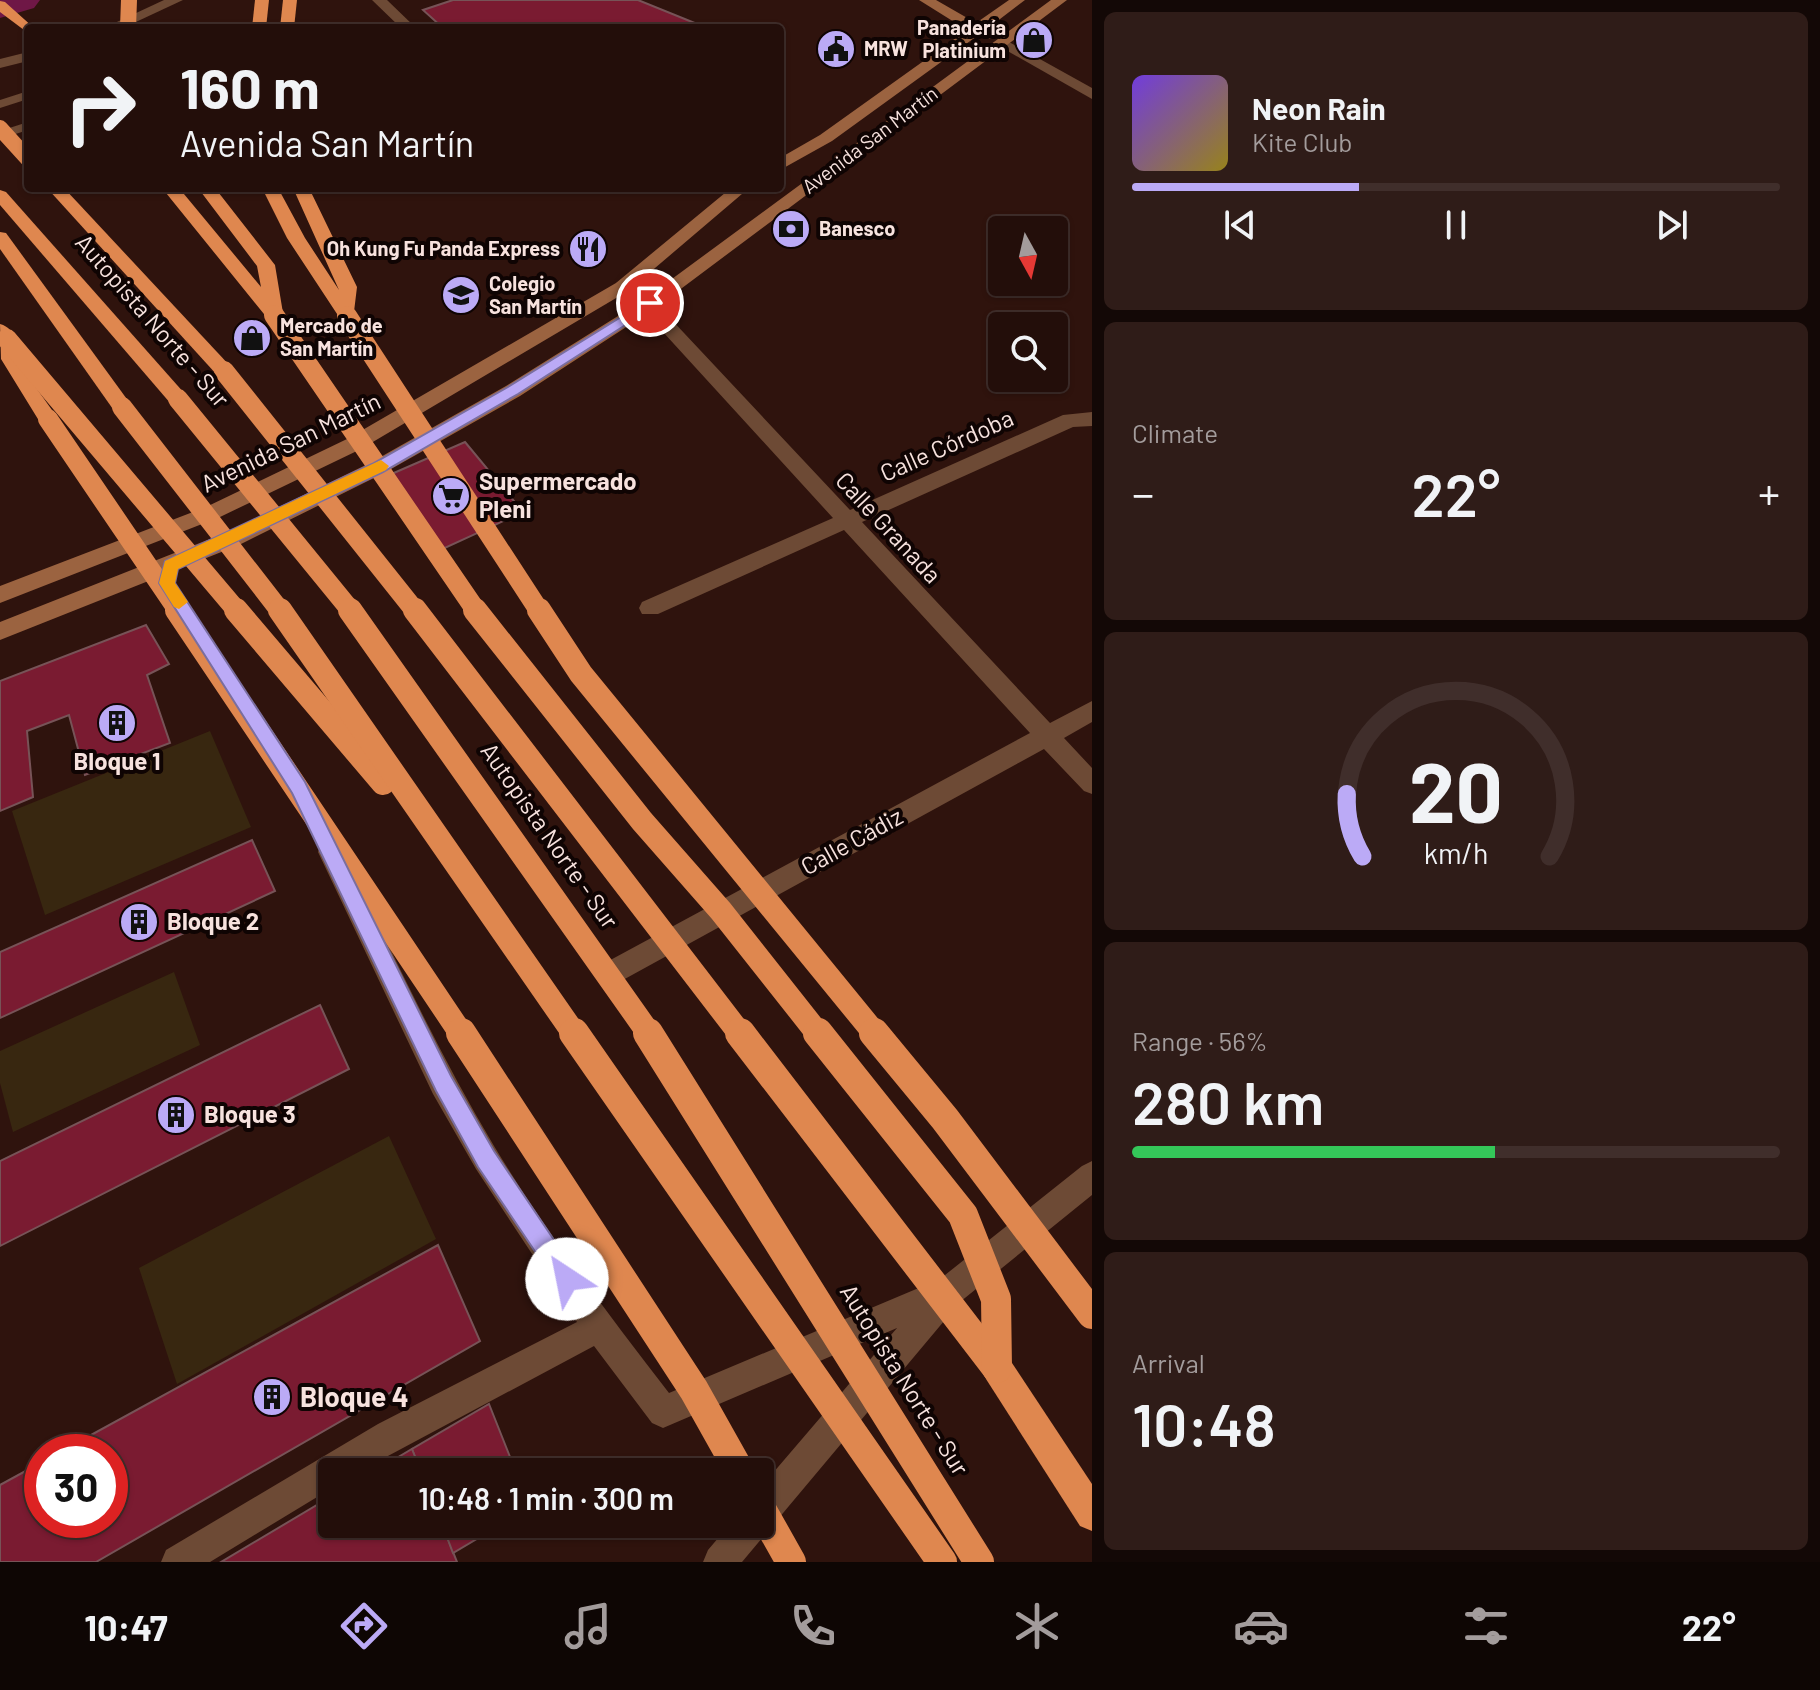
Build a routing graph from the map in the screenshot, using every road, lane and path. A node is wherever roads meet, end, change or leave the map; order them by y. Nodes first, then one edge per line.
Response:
1 (129, 0) edge
2 (176, 0) edge
3 (262, 0) edge
4 (290, 0) edge
5 (379, 0) edge
6 (926, 0) edge
7 (1018, 0) edge
8 (1060, 0) edge
9 (0, 5) edge
10 (120, 24) edge
11 (128, 24) edge
12 (259, 24) edge
13 (287, 24) edge
14 (405, 24) edge
15 (24, 26) edge
16 (975, 30) junction
17 (1002, 42) junction
18 (24, 48) edge
19 (0, 55) edge
20 (24, 57) edge
21 (0, 64) edge
22 (1092, 94) edge
23 (24, 96) edge
24 (0, 104) edge
25 (24, 127) edge
26 (0, 128) edge
27 (0, 135) edge
28 (24, 155) edge
29 (784, 163) edge
30 (59, 192) edge
31 (173, 192) edge
32 (209, 192) edge
33 (272, 192) edge
34 (303, 192) edge
35 (733, 192) edge
36 (0, 195) edge
37 (0, 237) edge
38 (622, 287) junction
39 (648, 305) junction
40 (274, 315) junction
41 (347, 316) junction
42 (4, 335) edge
43 (0, 364) edge
44 (48, 419) junction
45 (1092, 419) edge
46 (845, 520) junction
47 (170, 566) junction
48 (0, 595) edge
49 (650, 608) dead end
50 (0, 631) edge
51 (1092, 711) edge
52 (1047, 735) junction
53 (1092, 784) edge
54 (496, 920) junction
55 (612, 973) dead end
56 (1092, 1176) edge
57 (949, 1291) junction
58 (1092, 1314) edge
59 (599, 1327) junction
60 (997, 1368) junction
61 (732, 1458) edge
62 (774, 1497) edge
63 (1092, 1514) edge
64 (774, 1532) edge
65 (740, 1538) edge
66 (178, 1562) edge
67 (720, 1562) edge
68 (791, 1562) edge
69 (942, 1562) edge
70 (979, 1562) edge

1 - 11 highway, bridge
2 - 10 street
3 - 12 highway
4 - 13 highway
5 - 14 street
6 - 16 main road
7 - 16 main road, Avenida San Martín
8 - 17 main road, Avenida San Martín
9 - 15 highway
16 - 17 main road
16 - 29 main road, Avenida San Martín
17 - 22 street
17 - 39 main road, Avenida San Martín
18 - 19 street
20 - 21 street
23 - 24 lane
25 - 27 lane
26 - 28 highway, bridge
30 - 60 highway, Autopista Norte - Sur, bridge
31 - 40 highway
32 - 40 highway
33 - 41 highway
34 - 41 highway
35 - 38 main road, Avenida San Martín
36 - 70 highway, Autopista Norte - Sur, bridge
37 - 54 highway, bridge
38 - 39 street, Calle Granada
38 - 48 main road, Avenida San Martín
39 - 46 street, Calle Granada
39 - 47 main road, Avenida San Martín
40 - 60 highway, bridge
41 - 58 highway, bridge
42 - 44 highway
42 - 54 highway, bridge
43 - 44 highway
44 - 61 highway, bridge
45 - 46 street, Calle Córdoba
46 - 49 street, Calle Córdoba
46 - 52 street, Calle Granada
47 - 50 main road, Avenida San Martín
47 - 59 street
51 - 52 street, Calle Cádiz
52 - 53 street, Calle Granada
52 - 55 street, Calle Cádiz
54 - 69 highway, bridge
56 - 57 street
57 - 59 street
57 - 62 street
59 - 66 street
60 - 63 highway, Autopista Norte - Sur
64 - 68 highway, bridge
65 - 67 street

